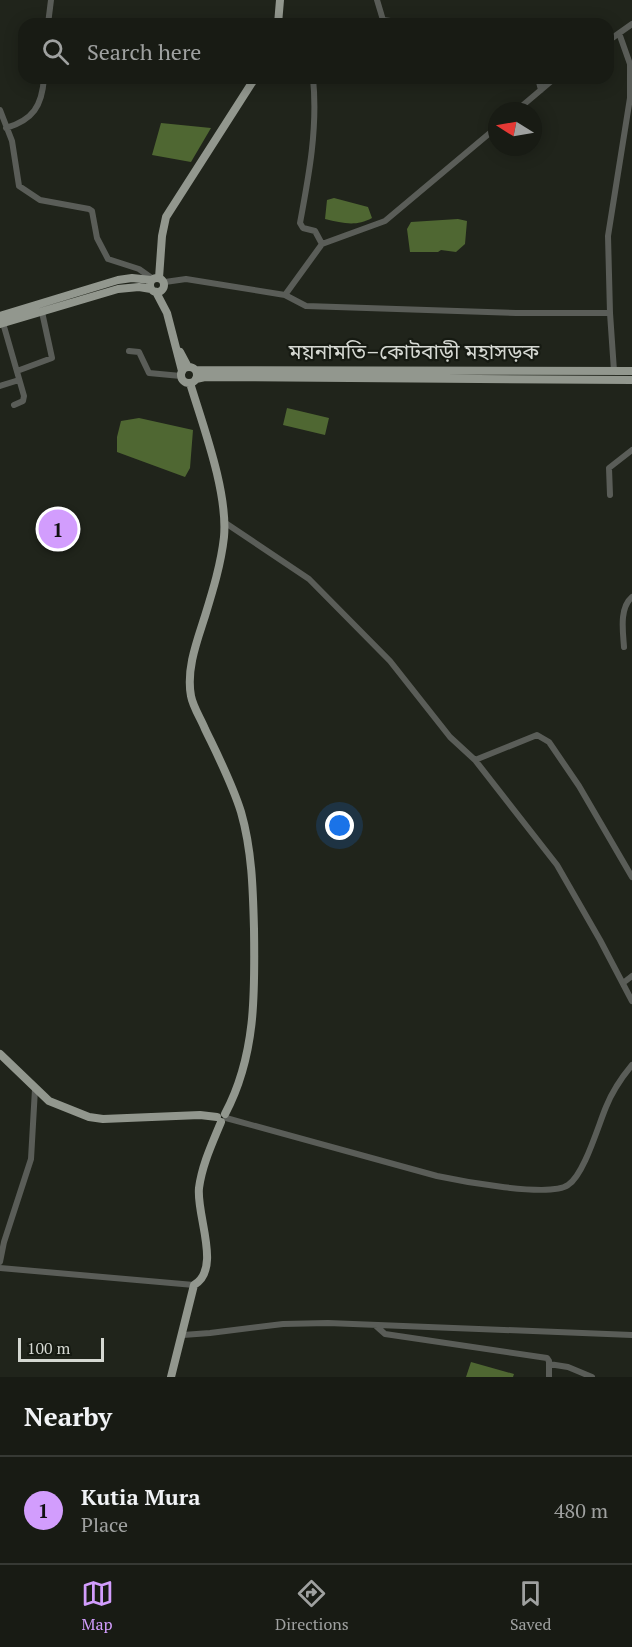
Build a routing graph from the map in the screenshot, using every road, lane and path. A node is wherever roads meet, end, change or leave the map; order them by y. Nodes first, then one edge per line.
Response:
1 (51, 0) edge
2 (280, 0) edge
3 (377, 0) edge
4 (49, 18) edge
5 (278, 18) edge
6 (382, 18) edge
7 (632, 24) edge
8 (619, 33) junction
9 (614, 37) edge
10 (44, 84) edge
11 (251, 84) edge
12 (313, 84) edge
13 (540, 84) edge
14 (548, 84) edge
15 (541, 90) junction
16 (527, 102) edge
17 (0, 110) edge
18 (6, 128) junction
19 (488, 135) edge
20 (322, 244) junction
21 (157, 284) junction
22 (285, 295) junction
23 (42, 312) junction
24 (610, 313) junction
25 (1, 321) edge
26 (129, 351) dead end
27 (17, 371) junction
28 (614, 371) junction
29 (632, 371) edge
30 (189, 374) junction
31 (465, 375) junction
32 (19, 380) junction
33 (632, 380) edge
34 (0, 386) edge
35 (14, 405) dead end
36 (632, 450) edge
37 (610, 495) dead end
38 (224, 522) junction
39 (632, 597) edge
40 (624, 647) dead end
41 (475, 759) junction
42 (632, 877) edge
43 (632, 976) edge
44 (623, 983) junction
45 (632, 1001) edge
46 (0, 1054) edge
47 (632, 1065) edge
48 (35, 1089) junction
49 (222, 1118) junction
50 (0, 1262) edge
51 (0, 1268) edge
52 (194, 1285) junction
53 (376, 1326) junction
54 (183, 1335) junction
55 (632, 1335) edge
56 (549, 1364) junction
57 (171, 1377) edge
58 (549, 1377) edge
59 (592, 1377) edge

1 - 4 street
2 - 5 main road
3 - 6 street
7 - 8 street
8 - 9 street
8 - 24 street
10 - 18 street
11 - 21 main road
12 - 20 street
13 - 15 street
14 - 15 street
15 - 16 street
17 - 18 street
18 - 21 street
19 - 20 street
20 - 22 street
21 - 22 street
21 - 23 main road
21 - 25 main road
21 - 30 main road
22 - 24 street
23 - 25 main road
23 - 27 street
24 - 28 street
25 - 27 street
26 - 30 street
27 - 32 street
28 - 29 main road, ময়নামতি–কোটবাড়ী মহাসড়ক
28 - 31 main road, ময়নামতি–কোটবাড়ী মহাসড়ক
30 - 31 main road, ময়নামতি–কোটবাড়ী মহাসড়ক
30 - 38 main road
31 - 33 main road, ময়নামতি–কোটবাড়ী মহাসড়ক
32 - 34 street
32 - 35 street
36 - 37 street
38 - 41 street
38 - 49 main road
39 - 40 street
41 - 42 street
41 - 44 street
43 - 44 street
44 - 45 street
46 - 48 main road
47 - 49 street
48 - 49 main road
48 - 50 street
49 - 52 main road
51 - 52 street
52 - 54 main road
53 - 54 street
53 - 55 street
53 - 56 street
54 - 57 main road
56 - 58 street
56 - 59 street

